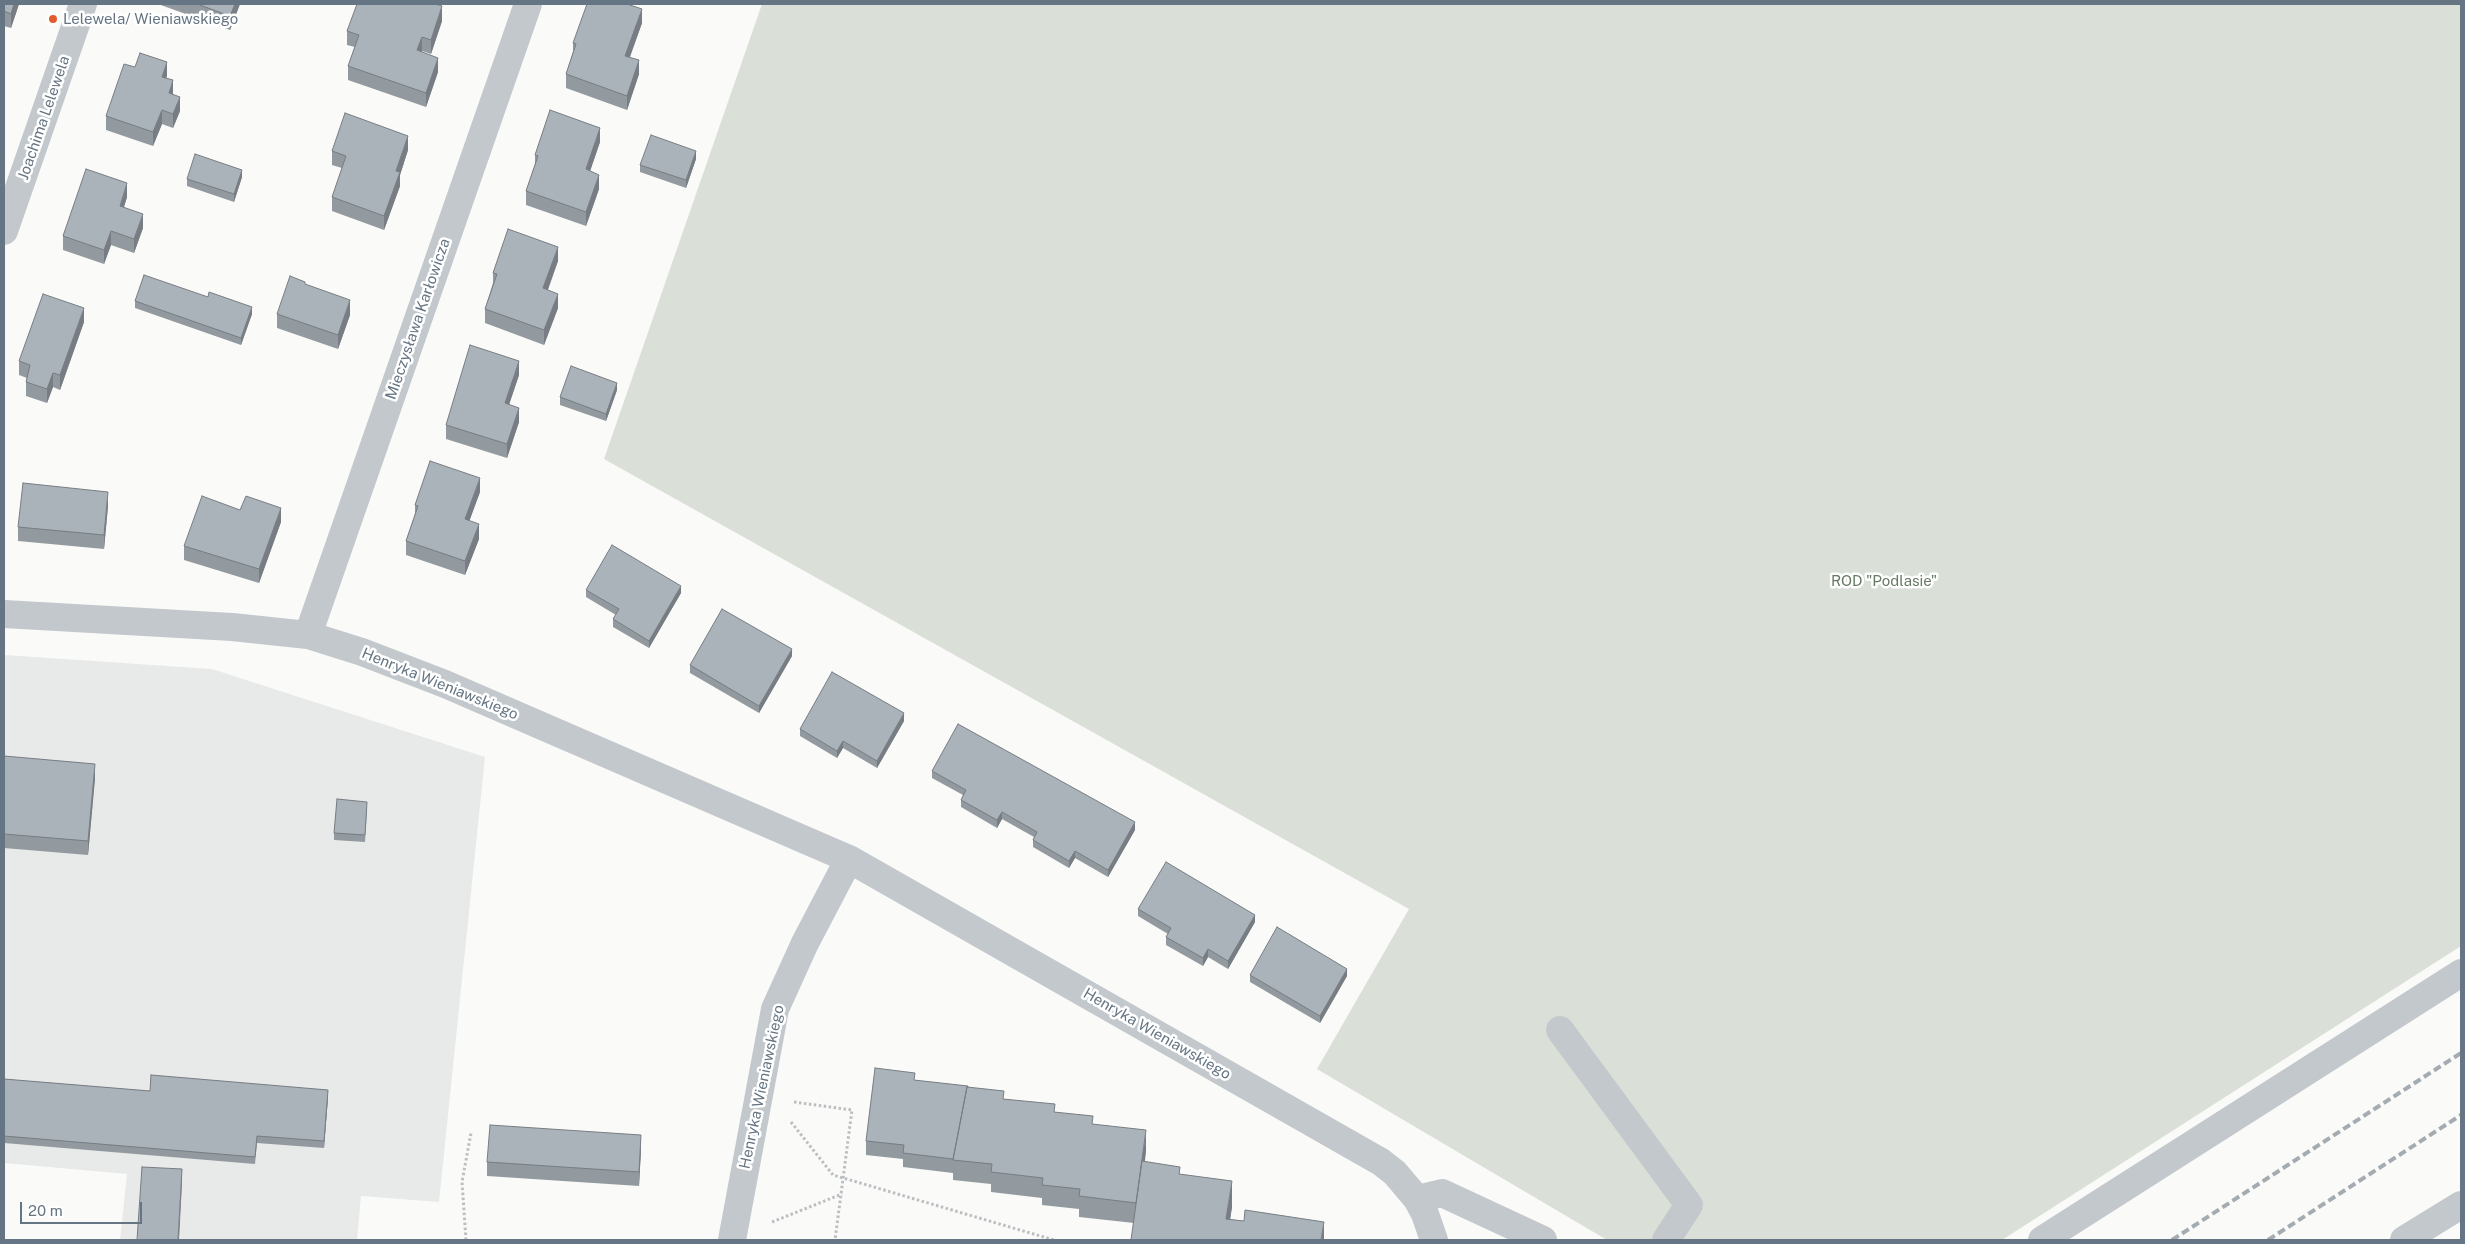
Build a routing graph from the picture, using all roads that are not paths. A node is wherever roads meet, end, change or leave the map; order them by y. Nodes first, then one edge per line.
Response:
1 (83, 4) edge
2 (528, 4) edge
3 (4, 231) edge
4 (4, 614) edge
5 (308, 635) junction
6 (850, 859) junction
7 (2461, 973) edge
8 (1560, 1030) dead end
9 (1417, 1199) junction
10 (2458, 1214) edge
11 (733, 1231) edge
12 (1434, 1240) edge
13 (1543, 1240) edge
14 (1666, 1240) edge
15 (2042, 1240) edge
16 (2404, 1240) edge

1 - 3 street, Joachima Lelewela
2 - 5 street, Mieczysława Karłowicza
4 - 5 street, Henryka Wieniawskiego
5 - 6 street, Henryka Wieniawskiego
6 - 9 street, Henryka Wieniawskiego
6 - 11 street, Henryka Wieniawskiego
7 - 15 street
8 - 14 street
9 - 12 street, Henryka Wieniawskiego
9 - 13 street
10 - 16 street

